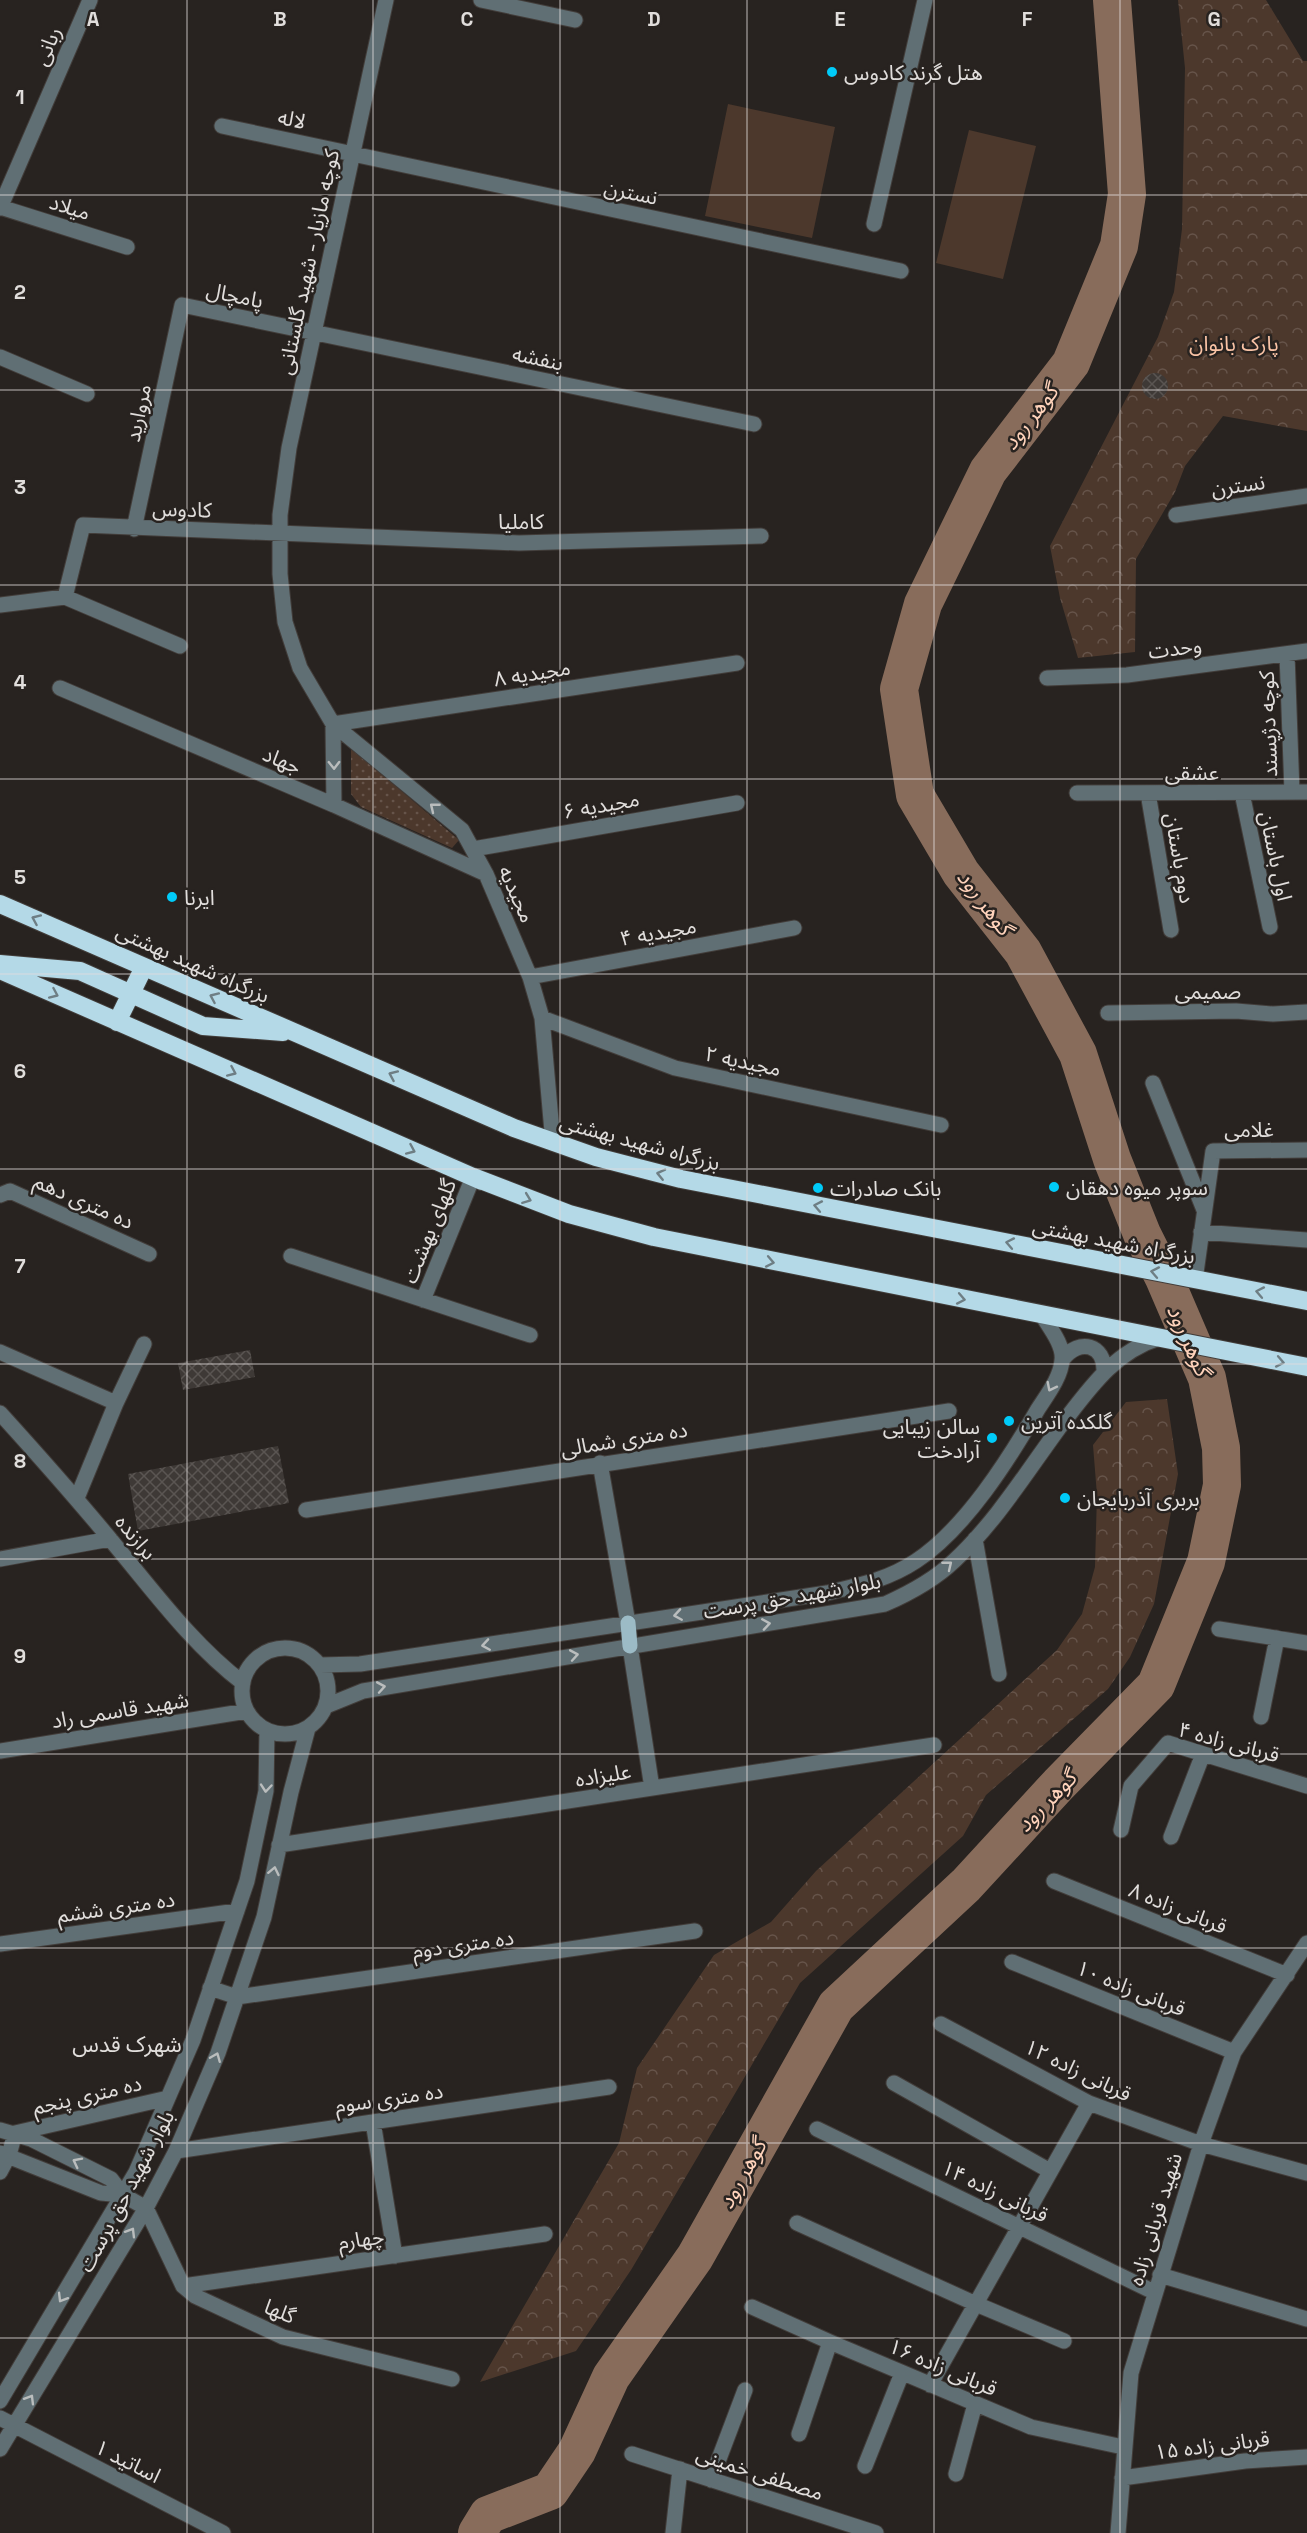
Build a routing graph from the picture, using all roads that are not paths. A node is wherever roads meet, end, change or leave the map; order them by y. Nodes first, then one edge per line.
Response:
1 (90, 0) edge
2 (386, 0) edge
3 (482, 0) edge
4 (925, 0) edge
5 (575, 20) dead end
6 (222, 126) dead end
7 (352, 154) junction
8 (0, 207) edge
9 (874, 224) dead end
10 (127, 247) dead end
11 (901, 272) dead end
12 (182, 305) joint
13 (314, 333) junction
14 (0, 357) edge
15 (87, 394) dead end
16 (754, 424) dead end
17 (1307, 496) edge
18 (1176, 515) dead end
19 (134, 529) junction
20 (280, 534) junction
21 (761, 536) dead end
22 (65, 597) junction
23 (0, 605) edge
24 (180, 646) dead end
25 (1307, 651) edge
26 (1287, 654) junction
27 (737, 663) dead end
28 (1047, 678) dead end
29 (60, 688) dead end
30 (333, 724) junction
31 (1299, 792) edge
32 (1077, 793) dead end
33 (1148, 793) junction
34 (1242, 793) junction
35 (737, 803) dead end
36 (334, 805) junction
37 (473, 849) junction
38 (486, 874) junction
39 (0, 904) edge
40 (1270, 927) dead end
41 (795, 928) dead end
42 (1171, 930) dead end
43 (0, 964) edge
44 (144, 967) junction
45 (0, 970) edge
46 (530, 977) junction
47 (131, 994) junction
48 (1307, 1012) edge
49 (1108, 1013) dead end
50 (542, 1018) junction
51 (117, 1022) junction
52 (297, 1033) junction
53 (1153, 1083) dead end
54 (941, 1125) dead end
55 (552, 1143) junction
56 (1307, 1150) edge
57 (481, 1181) junction
58 (0, 1195) edge
59 (1204, 1210) junction
60 (1202, 1232) junction
61 (1307, 1240) edge
62 (149, 1254) dead end
63 (291, 1256) dead end
64 (1204, 1281) junction
65 (423, 1300) junction
66 (1307, 1301) edge
67 (1042, 1315) junction
68 (530, 1335) dead end
69 (1159, 1338) junction
70 (144, 1344) dead end
71 (0, 1352) edge
72 (1063, 1359) junction
73 (1307, 1367) edge
74 (1104, 1372) junction
75 (116, 1402) junction
76 (949, 1411) dead end
77 (0, 1413) edge
78 (600, 1464) junction
79 (77, 1498) junction
80 (306, 1510) dead end
81 (110, 1539) junction
82 (975, 1539) junction
83 (0, 1559) edge
84 (628, 1623) junction
85 (1219, 1629) dead end
86 (1277, 1638) junction
87 (1307, 1643) edge
88 (630, 1646) junction
89 (320, 1665) junction
90 (999, 1674) dead end
91 (243, 1683) junction
92 (326, 1706) junction
93 (247, 1711) junction
94 (1261, 1717) dead end
95 (308, 1728) junction
96 (267, 1730) junction
97 (934, 1745) dead end
98 (0, 1751) edge
99 (1203, 1754) junction
100 (1307, 1786) edge
101 (652, 1788) junction
102 (1121, 1830) dead end
103 (1171, 1837) dead end
104 (279, 1845) junction
105 (1054, 1881) dead end
106 (237, 1911) junction
107 (695, 1931) dead end
108 (1307, 1943) edge
109 (0, 1944) edge
110 (1012, 1962) dead end
111 (1287, 1975) junction
112 (210, 1988) junction
113 (237, 1997) junction
114 (941, 2024) dead end
115 (1234, 2052) junction
116 (894, 2083) dead end
117 (609, 2087) dead end
118 (168, 2098) junction
119 (1089, 2103) junction
120 (373, 2122) junction
121 (817, 2129) dead end
122 (0, 2130) edge
123 (15, 2133) junction
124 (1201, 2144) junction
125 (176, 2151) junction
126 (4, 2154) edge
127 (1050, 2171) junction
128 (0, 2172) edge
129 (1307, 2173) edge
130 (123, 2195) junction
131 (146, 2208) junction
132 (797, 2223) dead end
133 (1019, 2226) junction
134 (545, 2234) dead end
135 (394, 2256) junction
136 (1160, 2275) junction
137 (183, 2286) junction
138 (1154, 2292) junction
139 (976, 2304) junction
140 (752, 2307) dead end
141 (1307, 2319) edge
142 (1064, 2341) dead end
143 (830, 2342) junction
144 (902, 2373) junction
145 (452, 2379) dead end
146 (930, 2385) junction
147 (745, 2390) dead end
148 (0, 2401) edge
149 (975, 2404) junction
150 (0, 2418) edge
151 (14, 2426) junction
152 (799, 2434) dead end
153 (1124, 2447) junction
154 (0, 2449) edge
155 (632, 2454) dead end
156 (1307, 2457) edge
157 (865, 2466) dead end
158 (680, 2469) junction
159 (956, 2474) dead end
160 (1122, 2478) junction
161 (711, 2480) junction
162 (223, 2533) edge
163 (673, 2533) edge
164 (876, 2533) edge
165 (1118, 2533) edge

1 - 8 street, ربانی
2 - 7 street, کوچه مازیار - شهید گلستانی
3 - 5 street
4 - 9 street
6 - 7 street, لاله
7 - 11 street, نسترن
7 - 13 street, کوچه مازیار - شهید گلستانی
8 - 10 street, میلاد
12 - 13 street, پامچال
12 - 19 street, مروارید
13 - 16 street, بنفشه
13 - 20 street, کوچه مازیار - شهید گلستانی
14 - 15 street
17 - 18 street, نسترن
19 - 20 street, کادوس
19 - 22 street, کادوس
20 - 21 street, کاملیا
20 - 30 street, کوچه مازیار - شهید گلستانی
22 - 23 street
22 - 24 street
25 - 26 street, وحدت
26 - 28 street, وحدت
26 - 31 street, کوچه دژپسند
27 - 30 street, مجیدیه ۸
29 - 36 street, جهاد
30 -> 36 street
37 -> 30 street, مجیدیه
31 - 34 street, عشقی
32 - 33 street, عشقی
33 - 34 street, عشقی
33 - 42 street, دوم باستان
34 - 40 street, اول باستان
35 - 37 street, مجیدیه ۶
36 - 38 street, جهاد
37 - 38 street, مجیدیه
38 - 46 street, مجیدیه
44 -> 39 highway, بزرگراه شهید بهشتی
41 - 46 street, مجیدیه ۴
43 - 47 highway
44 - 47 highway
52 -> 44 highway, بزرگراه شهید بهشتی
45 -> 51 highway
46 - 50 street, مجیدیه
47 - 51 highway
47 - 52 highway
48 - 49 street, صمیمی
50 - 54 street, مجیدیه ۲
50 - 55 street, مجیدیه
51 -> 57 highway
55 -> 52 highway, بزرگراه شهید بهشتی
53 - 59 street
64 -> 55 highway, بزرگراه شهید بهشتی
56 - 59 street, غلامی
57 - 65 street, گلهای بهشت
57 -> 67 highway
58 - 62 street, ده متری دهم
59 - 60 street, غلامی
60 - 61 street
60 - 64 street, غلامی
63 - 65 street
66 -> 64 highway, بزرگراه شهید بهشتی
65 - 68 street
67 - 69 highway
67 - 72 street
69 -> 73 highway
69 - 74 street, بلوار شهید حق پرست
70 - 75 street
71 - 75 street
72 - 74 street
72 -> 84 street, بلوار شهید حق پرست
74 - 82 street, بلوار شهید حق پرست
75 - 79 street
76 - 78 street, ده متری شمالی
77 - 79 street, برازنده
78 - 80 street, ده متری شمالی
78 - 84 street
79 - 81 street, برازنده
81 - 83 street
81 - 91 street, برازنده
88 -> 82 street, بلوار شهید حق پرست
82 - 90 street
84 - 88 main road
84 -> 89 street, بلوار شهید حق پرست
85 - 86 street
86 - 87 street
86 - 94 street
92 -> 88 street, بلوار شهید حق پرست
88 - 101 street
89 - 91 street
89 - 92 street
91 - 93 street
92 - 95 street
93 - 96 street
93 - 98 street, شهید قاسمی راد
95 - 96 street
95 - 104 street, بلوار شهید حق پرست
96 -> 106 street, بلوار شهید حق پرست
97 - 101 street, علیزاده
99 - 100 street, قربانی زاده ۴
99 - 102 street, قربانی زاده ۴
99 - 103 street
101 - 104 street, علیزاده
113 -> 104 street, بلوار شهید حق پرست
105 - 111 street, قربانی زاده ۸
106 - 109 street, ده متری ششم
106 - 112 street, بلوار شهید حق پرست
107 - 113 street, ده متری دوم
108 - 111 street, شهید قربانی زاده
110 - 115 street, قربانی زاده ۱۰
111 - 115 street, شهید قربانی زاده
112 - 113 street
112 - 118 street, بلوار شهید حق پرست
125 -> 113 street, بلوار شهید حق پرست
114 - 119 street, قربانی زاده ۱۲
115 - 124 street, شهید قربانی زاده
116 - 127 street
117 - 120 street, ده متری سوم
118 - 123 street, ده متری پنجم
118 - 130 street, بلوار شهید حق پرست
119 - 124 street, قربانی زاده ۱۲
119 - 127 street
120 - 125 street, ده متری سوم
120 - 135 street
121 - 133 street, قربانی زاده ۱۴
122 - 123 street
123 - 126 street
130 -> 123 street
124 - 129 street, قربانی زاده ۱۲
124 - 136 street, شهید قربانی زاده
125 - 131 street, بلوار شهید حق پرست
126 - 128 street
126 - 130 street
127 - 133 street
130 - 131 street
130 -> 148 street, بلوار شهید حق پرست
131 - 137 street
151 -> 131 street, بلوار شهید حق پرست
132 - 139 street
133 - 138 street, قربانی زاده ۱۴
133 - 139 street
134 - 135 street, چهارم
135 - 137 street, چهارم
136 - 138 street, شهید قربانی زاده
136 - 141 street
137 - 145 street, گلها
138 - 153 street, شهید قربانی زاده
139 - 142 street
139 - 146 street
140 - 143 street, قربانی زاده ۱۶
143 - 144 street, قربانی زاده ۱۶
143 - 152 street
144 - 146 street, قربانی زاده ۱۶
144 - 157 street
146 - 149 street, قربانی زاده ۱۶
147 - 161 street
149 - 153 street, قربانی زاده ۱۶
149 - 159 street
150 - 151 street, اساتید ۱
151 - 154 street, بلوار شهید حق پرست
151 - 162 street, اساتید ۱
153 - 160 street, شهید قربانی زاده
155 - 158 street, مصطفی خمینی
156 - 160 street, قربانی زاده ۱۵
158 - 161 street, مصطفی خمینی
158 - 163 street
160 - 165 street, شهید قربانی زاده
161 - 164 street, مصطفی خمینی

